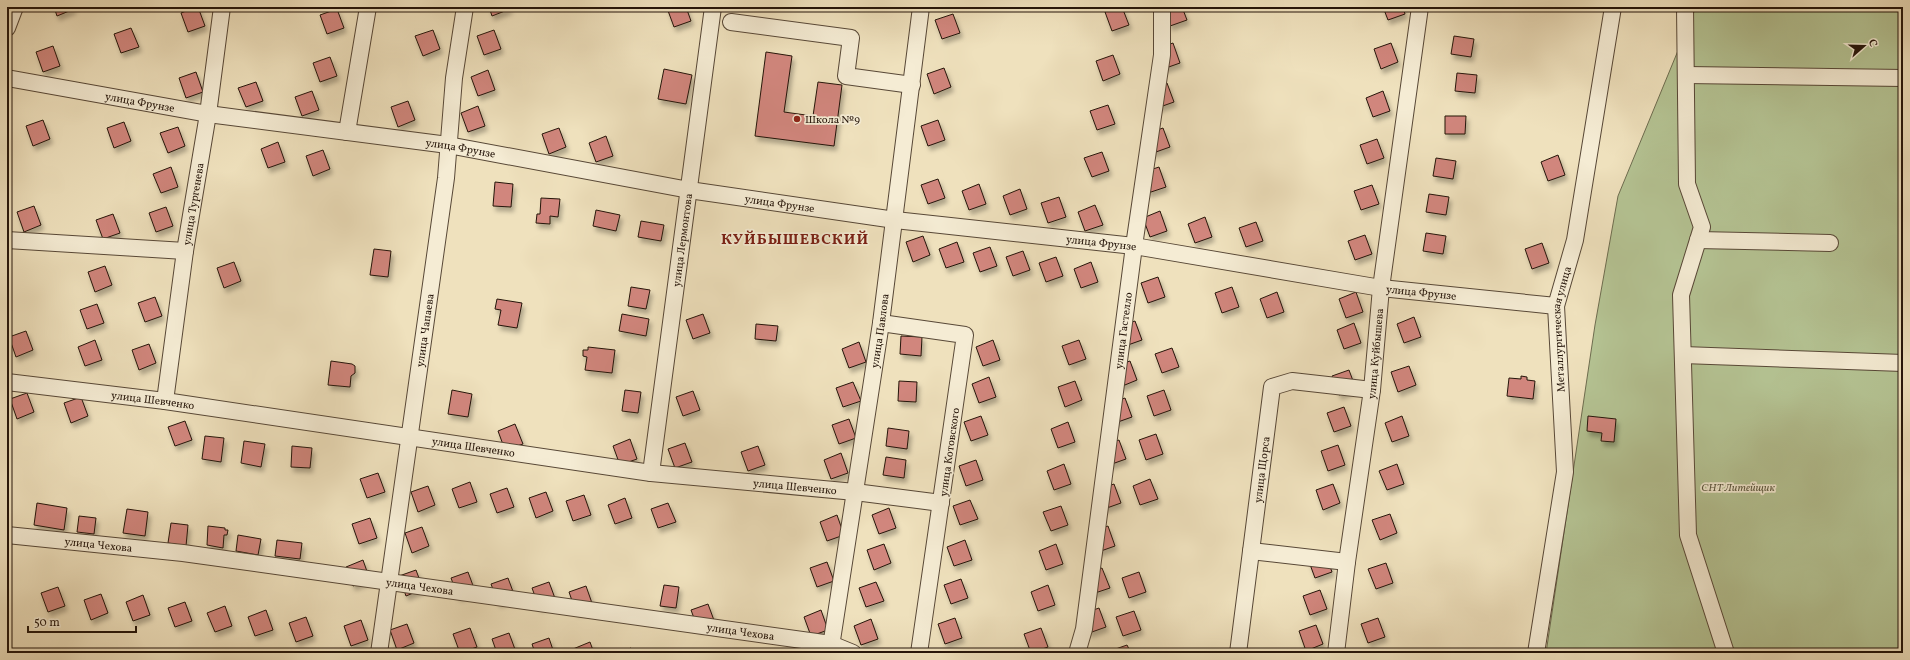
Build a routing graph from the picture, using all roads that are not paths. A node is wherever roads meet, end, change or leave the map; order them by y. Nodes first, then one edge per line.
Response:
1 (15, 7) edge
2 (222, 7) edge
3 (368, 7) edge
4 (465, 7) edge
5 (713, 7) edge
6 (921, 7) edge
7 (1162, 7) edge
8 (1420, 7) edge
9 (1613, 7) edge
10 (1685, 7) edge
11 (731, 22) dead end
12 (7, 28) edge
13 (1686, 75) junction
14 (7, 78) edge
15 (1903, 78) edge
16 (912, 85) junction
17 (208, 114) junction
18 (347, 132) junction
19 (448, 145) junction
20 (689, 190) junction
21 (894, 220) junction
22 (7, 240) edge
23 (1698, 240) junction
24 (1830, 243) dead end
25 (1134, 246) junction
26 (185, 251) junction
27 (1381, 288) junction
28 (1556, 306) junction
29 (880, 323) junction
30 (1683, 355) junction
31 (1903, 363) edge
32 (7, 382) edge
33 (1372, 390) junction
34 (165, 401) junction
35 (410, 437) junction
36 (651, 473) junction
37 (855, 492) junction
38 (941, 503) junction
39 (7, 535) edge
40 (1251, 551) junction
41 (1347, 562) junction
42 (389, 582) junction
43 (831, 648) edge
44 (380, 653) edge
45 (853, 653) edge
46 (919, 653) edge
47 (1077, 653) edge
48 (1238, 653) edge
49 (1336, 653) edge
50 (1536, 653) edge
51 (1726, 653) edge

1 - 12 street
2 - 17 street, улица Тургенева
3 - 18 street
4 - 19 street, улица Чапаева
5 - 20 street, улица Лермонтова
6 - 16 street, улица Павлова
7 - 25 street, улица Гастелло
8 - 27 street, улица Куйбышева
9 - 28 street, Металлургическая улица
10 - 13 street
11 - 16 street
13 - 15 street
13 - 23 street
14 - 17 street, улица Фрунзе
16 - 21 street, улица Павлова
17 - 18 street, улица Фрунзе
17 - 26 street, улица Тургенева
18 - 19 street, улица Фрунзе
19 - 20 street, улица Фрунзе
19 - 35 street, улица Чапаева
20 - 21 street, улица Фрунзе
20 - 36 street, улица Лермонтова
21 - 25 street, улица Фрунзе
21 - 29 street, улица Павлова
22 - 26 street
23 - 24 street
23 - 30 street
25 - 27 street, улица Фрунзе
25 - 47 street, улица Гастелло
26 - 34 street, улица Тургенева
27 - 28 street, улица Фрунзе
27 - 33 street, улица Куйбышева
28 - 50 street, Металлургическая улица
29 - 37 street, улица Павлова
29 - 38 street, улица Котовского
30 - 31 street
30 - 51 street
32 - 34 street, улица Шевченко
33 - 40 street, улица Щорса
33 - 41 street, улица Куйбышева
34 - 35 street, улица Шевченко
35 - 36 street, улица Шевченко
35 - 42 street, улица Чапаева
36 - 37 street, улица Шевченко
37 - 38 street, улица Шевченко
37 - 43 street, улица Павлова
38 - 46 street, улица Котовского
39 - 42 street, улица Чехова
40 - 41 street
40 - 48 street, улица Щорса
41 - 49 street, улица Куйбышева
42 - 43 street, улица Чехова
42 - 44 street, улица Чапаева
43 - 45 street

